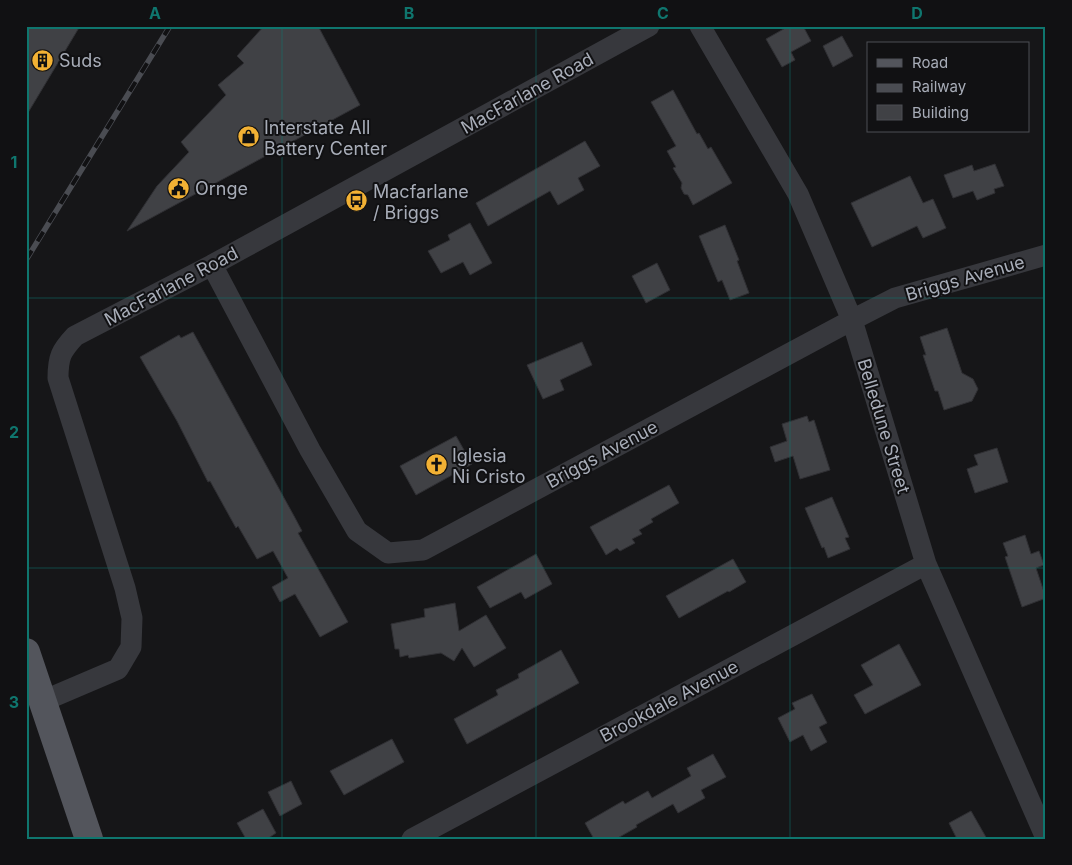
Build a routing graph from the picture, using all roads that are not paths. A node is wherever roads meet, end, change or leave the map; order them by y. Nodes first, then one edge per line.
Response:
1 (649, 26) edge
2 (700, 26) edge
3 (1046, 255) edge
4 (212, 265) junction
5 (852, 320) junction
6 (926, 564) junction
7 (26, 652) edge
8 (43, 701) junction
9 (1046, 838) edge
10 (88, 839) edge
11 (412, 839) edge

1 - 4 street, MacFarlane Road
2 - 5 street, Belledune Street
3 - 5 street, Briggs Avenue
4 - 5 street, Briggs Avenue
4 - 8 street, MacFarlane Road
5 - 6 street, Belledune Street
6 - 9 street, Belledune Street
6 - 11 street, Brookdale Avenue
7 - 8 main road
8 - 10 main road

